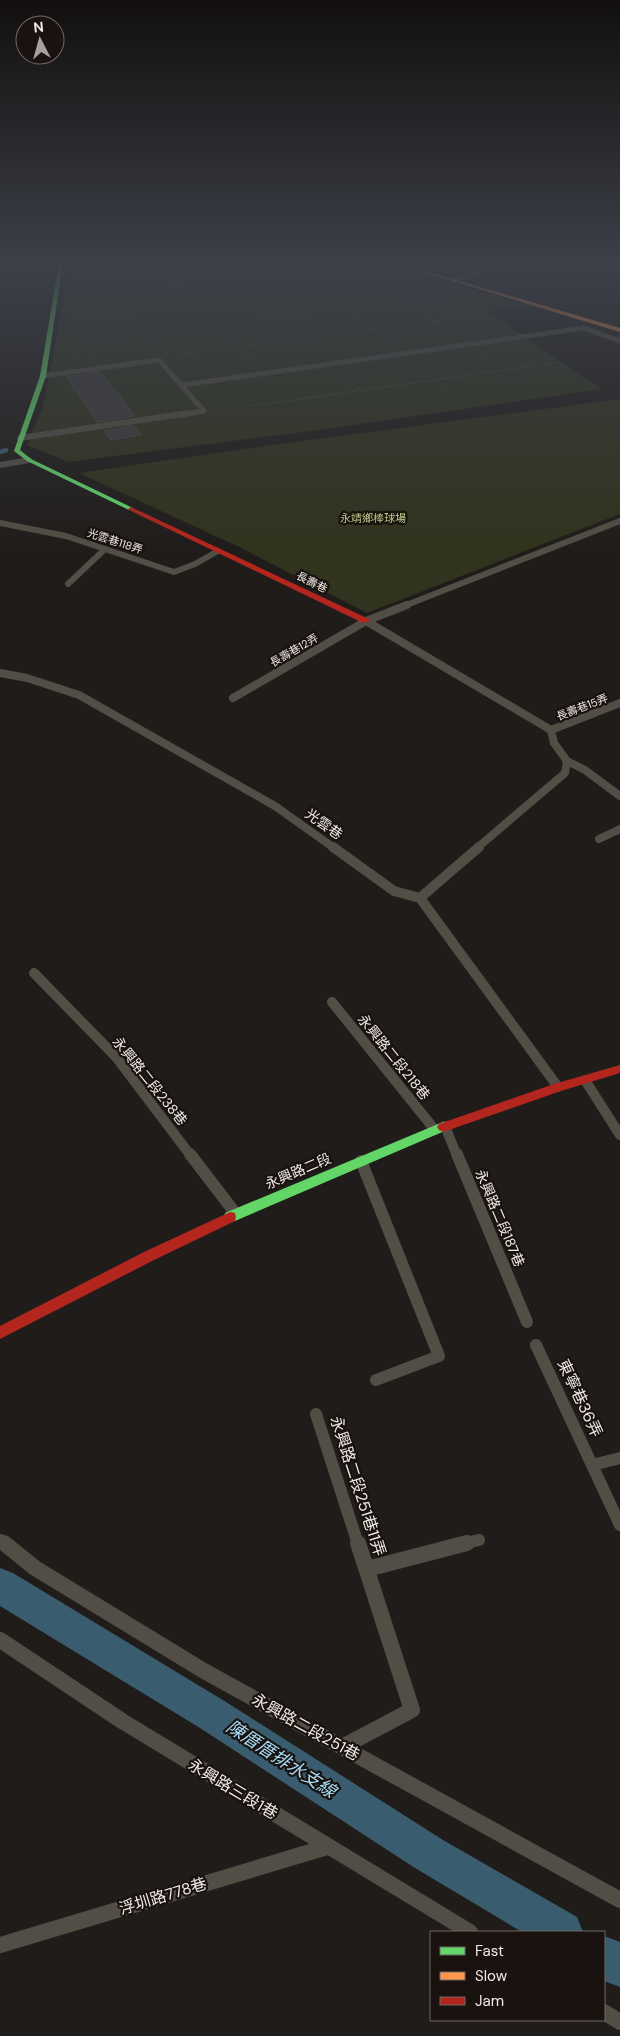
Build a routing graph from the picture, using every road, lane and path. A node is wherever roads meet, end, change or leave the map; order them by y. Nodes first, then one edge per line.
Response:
1 (46, 358) edge
2 (75, 358) edge
3 (93, 358) edge
4 (112, 358) edge
5 (129, 358) edge
6 (249, 358) edge
7 (326, 358) edge
8 (374, 358) edge
9 (407, 358) edge
10 (481, 358) edge
11 (159, 360) joint
12 (560, 362) dead end
13 (133, 363) junction
14 (332, 364) junction
15 (118, 365) junction
16 (100, 368) junction
17 (83, 370) junction
18 (498, 371) junction
19 (264, 373) junction
20 (43, 376) junction
21 (515, 384) dead end
22 (182, 385) junction
23 (361, 390) junction
24 (452, 395) dead end
25 (251, 406) dead end
26 (378, 406) dead end
27 (20, 438) junction
28 (29, 460) junction
29 (0, 465) edge
30 (620, 521) edge
31 (0, 523) edge
32 (105, 549) junction
33 (218, 551) junction
34 (68, 584) dead end
35 (366, 622) junction
36 (0, 673) edge
37 (234, 698) dead end
38 (620, 703) edge
39 (552, 730) junction
40 (567, 761) junction
41 (620, 796) edge
42 (620, 829) edge
43 (598, 839) dead end
44 (420, 898) junction
45 (34, 972) dead end
46 (332, 1002) dead end
47 (620, 1069) edge
48 (585, 1080) junction
49 (558, 1087) junction
50 (440, 1128) junction
51 (620, 1135) edge
52 (361, 1161) junction
53 (236, 1214) junction
54 (527, 1322) dead end
55 (0, 1333) edge
56 (536, 1345) dead end
57 (376, 1380) dead end
58 (316, 1414) dead end
59 (620, 1458) edge
60 (592, 1466) junction
61 (620, 1525) edge
62 (0, 1540) edge
63 (479, 1540) dead end
64 (367, 1568) junction
65 (0, 1640) edge
66 (342, 1747) junction
67 (327, 1846) junction
68 (620, 1900) edge
69 (468, 1931) edge
70 (0, 1945) edge
71 (605, 2013) edge
72 (620, 2022) edge

1 - 20 street
2 - 17 path
3 - 16 path
4 - 15 path
5 - 13 path
6 - 19 path
7 - 14 path
8 - 14 lane
9 - 24 path
10 - 18 path
11 - 13 lane
11 - 22 lane
12 - 18 path
13 - 15 lane
14 - 19 lane
14 - 23 path
15 - 16 lane
16 - 17 lane
17 - 20 lane
18 - 21 path
18 - 23 path
19 - 22 lane
20 - 27 street
22 - 27 lane
23 - 25 path
23 - 26 path
27 - 28 street
28 - 29 lane
28 - 33 street, 長壽巷
30 - 35 lane, 長壽巷12弄
31 - 32 lane, 光雲巷118弄
32 - 33 lane, 光雲巷118弄
32 - 34 lane
33 - 35 street, 長壽巷
35 - 37 lane, 長壽巷12弄
35 - 39 lane, 長壽巷
36 - 44 lane, 光雲巷
38 - 39 lane, 長壽巷15弄
39 - 40 lane
40 - 41 lane
40 - 44 lane
42 - 43 lane
44 - 49 lane
45 - 53 lane, 永興路二段238巷
46 - 50 lane, 永興路二段218巷
47 - 48 street, 永興路二段
48 - 49 street, 永興路二段
48 - 51 lane
49 - 50 street, 永興路二段
50 - 52 street, 永興路二段
50 - 54 lane, 永興路二段187巷
52 - 53 street, 永興路二段
52 - 57 lane
53 - 55 street, 永興路二段
56 - 60 lane, 東寧巷36弄
58 - 64 lane, 永興路二段251巷11弄
59 - 60 lane
60 - 61 lane, 東寧巷36弄
62 - 66 lane, 永興路二段251巷
63 - 64 lane, 永興路二段251巷11弄
64 - 66 lane, 永興路二段251巷11弄
65 - 67 lane, 永興路三段1巷
66 - 68 lane, 永興路二段251巷
67 - 69 lane, 永興路三段1巷
67 - 70 lane, 浮圳路778巷
71 - 72 lane

